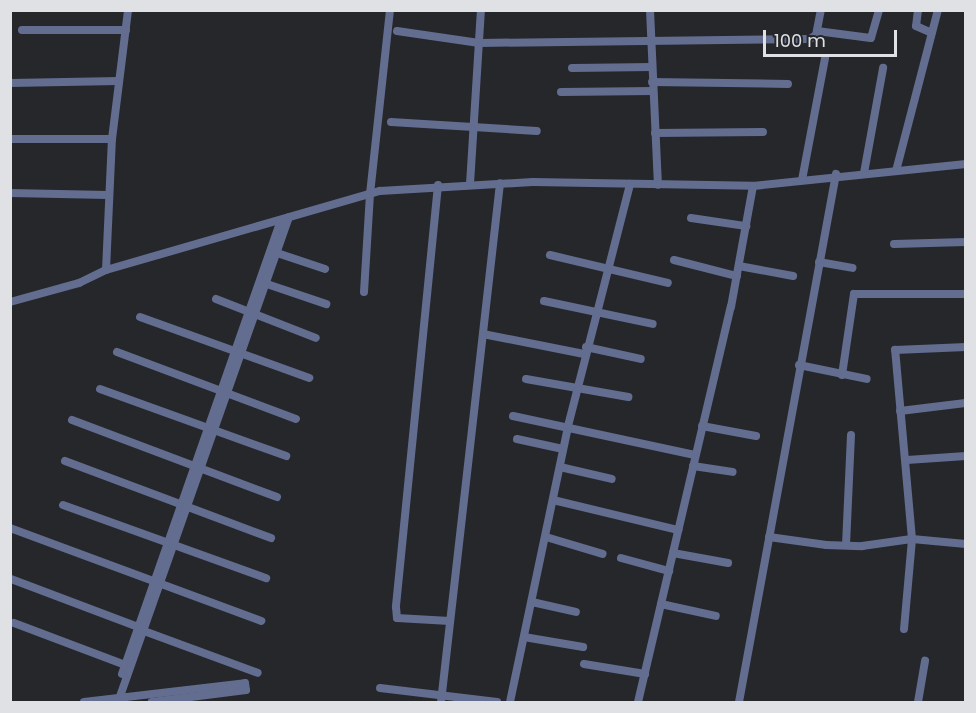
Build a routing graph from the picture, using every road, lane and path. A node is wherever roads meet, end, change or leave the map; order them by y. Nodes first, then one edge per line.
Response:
1 (128, 10) edge
2 (390, 10) edge
3 (481, 10) edge
4 (650, 10) edge
5 (821, 10) edge
6 (879, 10) edge
7 (918, 10) edge
8 (938, 10) edge
9 (22, 30) dead end
10 (126, 30) junction
11 (397, 31) dead end
12 (817, 31) junction
13 (932, 33) junction
14 (652, 42) junction
15 (479, 43) junction
16 (825, 58) dead end
17 (652, 67) junction
18 (572, 68) dead end
19 (883, 68) dead end
20 (119, 81) junction
21 (10, 83) edge
22 (788, 84) dead end
23 (652, 86) junction
24 (561, 92) dead end
25 (391, 122) dead end
26 (474, 126) junction
27 (537, 131) dead end
28 (763, 132) dead end
29 (655, 133) junction
30 (10, 139) edge
31 (112, 139) junction
32 (966, 164) edge
33 (896, 171) junction
34 (864, 173) junction
35 (836, 174) junction
36 (802, 180) junction
37 (500, 183) junction
38 (470, 184) junction
39 (630, 184) junction
40 (438, 185) junction
41 (658, 185) junction
42 (753, 186) junction
43 (10, 193) edge
44 (370, 194) junction
45 (108, 195) junction
46 (285, 218) junction
47 (691, 218) dead end
48 (746, 226) junction
49 (966, 242) edge
50 (894, 244) dead end
51 (273, 252) junction
52 (550, 255) dead end
53 (674, 260) dead end
54 (819, 262) junction
55 (739, 266) junction
56 (852, 268) dead end
57 (325, 269) dead end
58 (607, 269) junction
59 (106, 270) junction
60 (737, 276) junction
61 (793, 276) dead end
62 (263, 283) junction
63 (668, 284) dead end
64 (364, 292) dead end
65 (966, 294) edge
66 (216, 299) dead end
67 (544, 301) dead end
68 (10, 302) edge
69 (326, 304) dead end
70 (596, 311) junction
71 (252, 313) junction
72 (140, 317) dead end
73 (653, 324) dead end
74 (483, 334) junction
75 (316, 338) dead end
76 (966, 347) edge
77 (585, 350) junction
78 (238, 351) junction
79 (117, 352) dead end
80 (641, 359) dead end
81 (799, 365) junction
82 (842, 375) junction
83 (309, 378) dead end
84 (526, 379) dead end
85 (867, 379) dead end
86 (577, 388) junction
87 (100, 389) dead end
88 (225, 390) junction
89 (628, 397) dead end
90 (966, 403) edge
91 (900, 411) junction
92 (513, 416) dead end
93 (296, 419) dead end
94 (72, 420) dead end
95 (568, 426) junction
96 (702, 426) junction
97 (211, 428) junction
98 (851, 435) dead end
99 (756, 436) dead end
100 (517, 439) dead end
101 (563, 449) junction
102 (695, 455) junction
103 (286, 456) dead end
104 (966, 456) edge
105 (907, 460) junction
106 (65, 461) dead end
107 (693, 466) junction
108 (198, 467) junction
109 (560, 467) junction
110 (734, 472) dead end
111 (612, 479) dead end
112 (277, 497) dead end
113 (553, 500) junction
114 (63, 505) dead end
115 (184, 505) junction
116 (10, 528) edge
117 (678, 530) junction
118 (546, 537) junction
119 (769, 537) junction
120 (271, 538) dead end
121 (912, 539) junction
122 (171, 544) junction
123 (966, 544) edge
124 (846, 545) junction
125 (673, 553) junction
126 (603, 554) dead end
127 (621, 558) dead end
128 (728, 563) dead end
129 (669, 571) junction
130 (266, 578) dead end
131 (11, 579) edge
132 (157, 584) junction
133 (532, 602) junction
134 (661, 604) junction
135 (576, 612) dead end
136 (716, 616) dead end
137 (261, 621) dead end
138 (450, 621) junction
139 (14, 623) dead end
140 (141, 629) junction
141 (904, 629) dead end
142 (524, 637) junction
143 (583, 647) dead end
144 (925, 661) dead end
145 (584, 664) dead end
146 (125, 665) junction
147 (258, 673) dead end
148 (645, 674) junction
149 (380, 688) dead end
150 (442, 693) junction
151 (116, 700) edge
152 (84, 702) edge
153 (152, 702) edge
154 (441, 702) edge
155 (497, 702) edge
156 (510, 702) edge
157 (638, 702) edge
158 (739, 702) edge
159 (918, 702) edge

1 - 10 street
2 - 44 street
3 - 15 street
4 - 14 street
5 - 12 street
6 - 12 street
7 - 13 street
8 - 13 street
9 - 10 street
10 - 20 street
11 - 15 street
12 - 14 street
13 - 33 street
14 - 15 street
14 - 17 street
15 - 26 street
16 - 36 street
17 - 18 street
17 - 23 street
19 - 34 street
20 - 21 street
20 - 31 street
22 - 23 street
23 - 24 street
23 - 29 street
25 - 26 street
26 - 27 street
26 - 38 street
28 - 29 street
29 - 41 street
30 - 31 street
31 - 45 street
32 - 33 street
33 - 34 street
34 - 35 street
35 - 36 street
35 - 54 street
36 - 42 street
37 - 38 street
37 - 39 street
37 - 74 street
38 - 40 street
39 - 41 street
39 - 58 street
40 - 44 street
40 - 138 street
41 - 42 street
42 - 48 street
43 - 45 street
44 - 46 street
44 - 64 street
45 - 59 street
46 - 51 street
46 - 59 street
47 - 48 street
48 - 55 street
49 - 50 street
51 - 57 street
51 - 62 street
52 - 58 street
53 - 60 street
54 - 56 street
54 - 81 street
55 - 60 street
55 - 61 street
58 - 63 street
58 - 70 street
59 - 68 street
60 - 96 street
62 - 69 street
62 - 71 street
65 - 82 street
66 - 71 street
67 - 70 street
70 - 73 street
70 - 77 street
71 - 75 street
71 - 78 street
72 - 78 street
74 - 77 street
74 - 138 street
76 - 91 street
77 - 80 street
77 - 86 street
78 - 83 street
78 - 88 street
79 - 88 street
81 - 82 street
81 - 119 street
82 - 85 street
84 - 86 street
86 - 89 street
86 - 95 street
87 - 97 street
88 - 93 street
88 - 97 street
90 - 91 street
91 - 105 street
92 - 95 street
94 - 108 street
95 - 101 street
95 - 102 street
96 - 99 street
96 - 102 street
97 - 103 street
97 - 108 street
98 - 124 street
100 - 101 street
101 - 109 street
102 - 107 street
104 - 105 street
105 - 121 street
106 - 115 street
107 - 110 street
107 - 117 street
108 - 112 street
108 - 115 street
109 - 111 street
109 - 113 street
113 - 117 street
113 - 118 street
114 - 122 street
115 - 120 street
115 - 122 street
116 - 132 street
117 - 125 street
118 - 126 street
118 - 133 street
119 - 124 street
119 - 158 street
121 - 123 street
121 - 124 street
121 - 141 street
122 - 130 street
122 - 132 street
125 - 128 street
125 - 129 street
127 - 129 street
129 - 134 street
131 - 140 street
132 - 137 street
132 - 140 street
133 - 135 street
133 - 142 street
134 - 136 street
134 - 148 street
138 - 150 street
139 - 146 street
140 - 146 street
140 - 147 street
140 - 151 street
142 - 143 street
142 - 156 street
144 - 159 street
145 - 148 street
146 - 151 street
148 - 157 street
149 - 150 street
150 - 154 street
150 - 155 street
151 - 152 street
151 - 153 street

